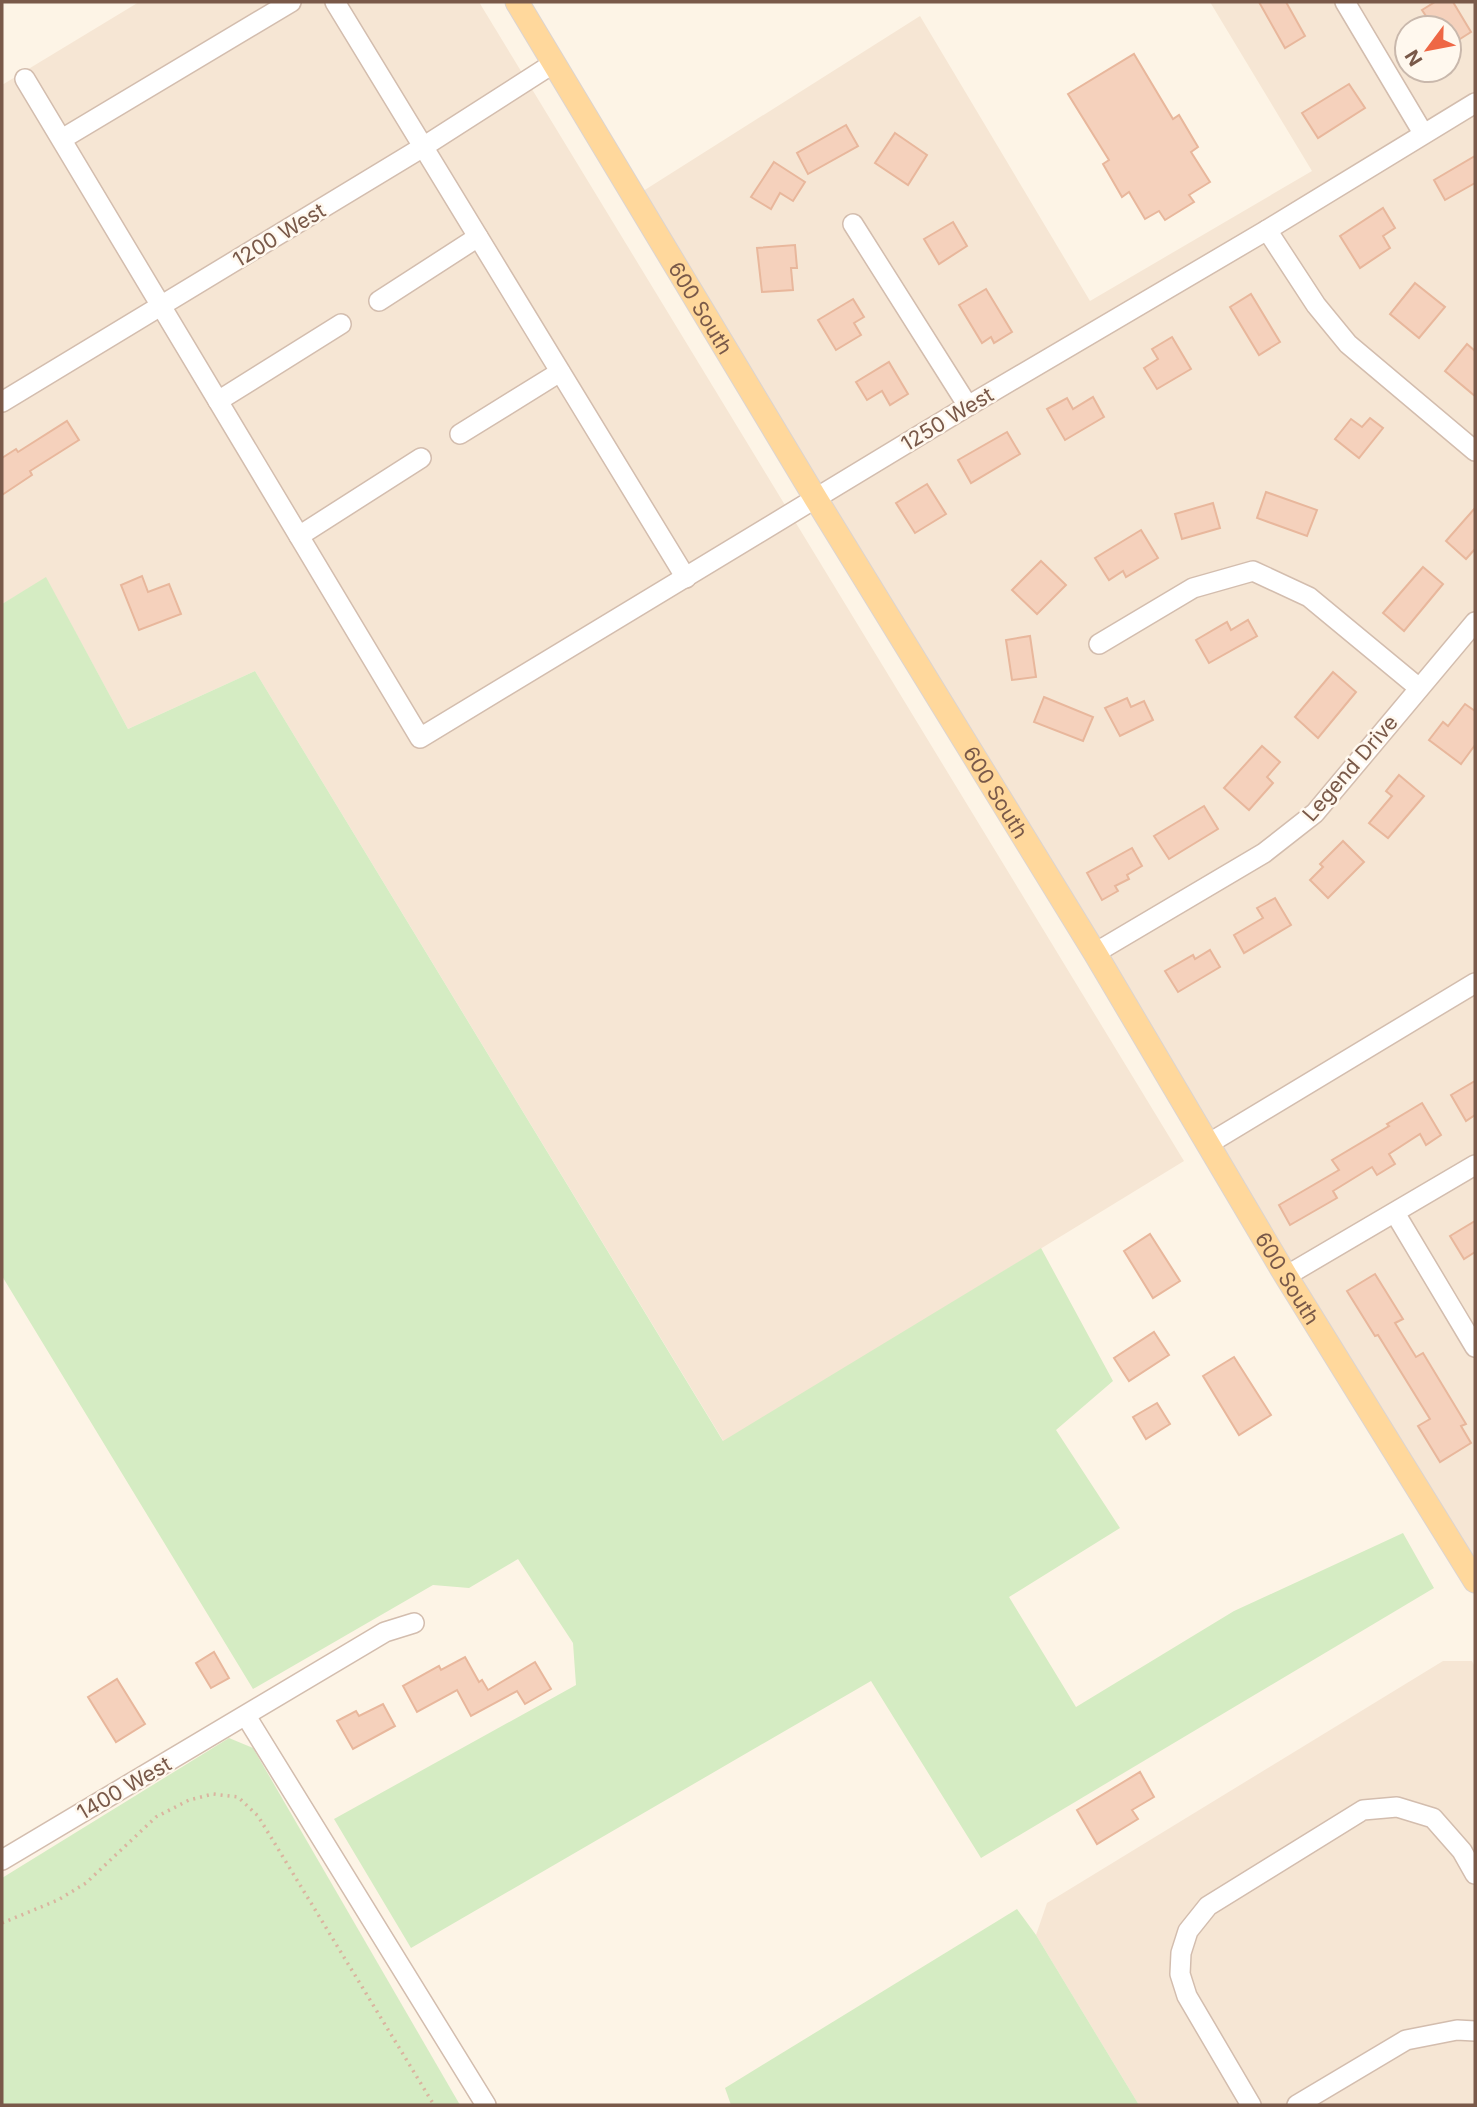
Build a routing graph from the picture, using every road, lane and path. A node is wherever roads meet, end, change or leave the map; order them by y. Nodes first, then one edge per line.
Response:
1 (291, 2) edge
2 (335, 2) edge
3 (517, 2) edge
4 (1345, 2) edge
5 (554, 63) junction
6 (25, 79) dead end
7 (1475, 103) edge
8 (1423, 133) junction
9 (62, 139) junction
10 (423, 146) junction
11 (853, 223) dead end
12 (1266, 230) junction
13 (478, 237) junction
14 (379, 301) dead end
15 (161, 306) junction
16 (341, 324) dead end
17 (560, 372) junction
18 (218, 401) junction
19 (2, 402) edge
20 (968, 406) junction
21 (460, 434) dead end
22 (1475, 451) edge
23 (421, 458) dead end
24 (816, 499) junction
25 (299, 536) junction
26 (686, 578) junction
27 (1475, 622) edge
28 (1099, 644) dead end
29 (1419, 688) junction
30 (1095, 953) junction
31 (1475, 983) edge
32 (1208, 1144) junction
33 (1475, 1165) edge
34 (1395, 1213) junction
35 (1286, 1276) junction
36 (1475, 1347) edge
37 (1475, 1581) edge
38 (414, 1623) dead end
39 (246, 1716) junction
40 (2, 1860) edge
41 (1475, 1874) edge
42 (2, 1923) edge
43 (1475, 2031) edge
44 (434, 2105) edge
45 (486, 2105) edge
46 (1251, 2105) edge
47 (1297, 2105) edge

1 - 9 street
2 - 10 street
3 - 5 main road, 600 South
4 - 8 street
5 - 10 street, 1200 West
5 - 24 main road, 600 South
6 - 9 street
7 - 8 street, 1250 West
8 - 12 street, 1250 West
9 - 15 street
10 - 13 street
10 - 15 street, 1200 West
11 - 20 street
12 - 20 street, 1250 West
12 - 22 street
13 - 14 street
13 - 17 street
15 - 18 street
15 - 19 street, 1200 West
16 - 18 street
17 - 21 street
17 - 26 street
18 - 25 street
20 - 24 street, 1250 West
23 - 25 street
24 - 26 street, 1250 West
24 - 30 main road, 600 South
25 - 26 street, 1250 West
27 - 29 street, Legend Drive
28 - 29 street
29 - 30 street, Legend Drive
30 - 32 main road, 600 South
31 - 32 street
32 - 35 main road, 600 South
33 - 34 street
34 - 35 street
34 - 36 street
35 - 37 main road, 600 South
38 - 39 street, 1400 West
39 - 40 street, 1400 West
39 - 45 street
41 - 46 street
42 - 44 path
43 - 47 street

